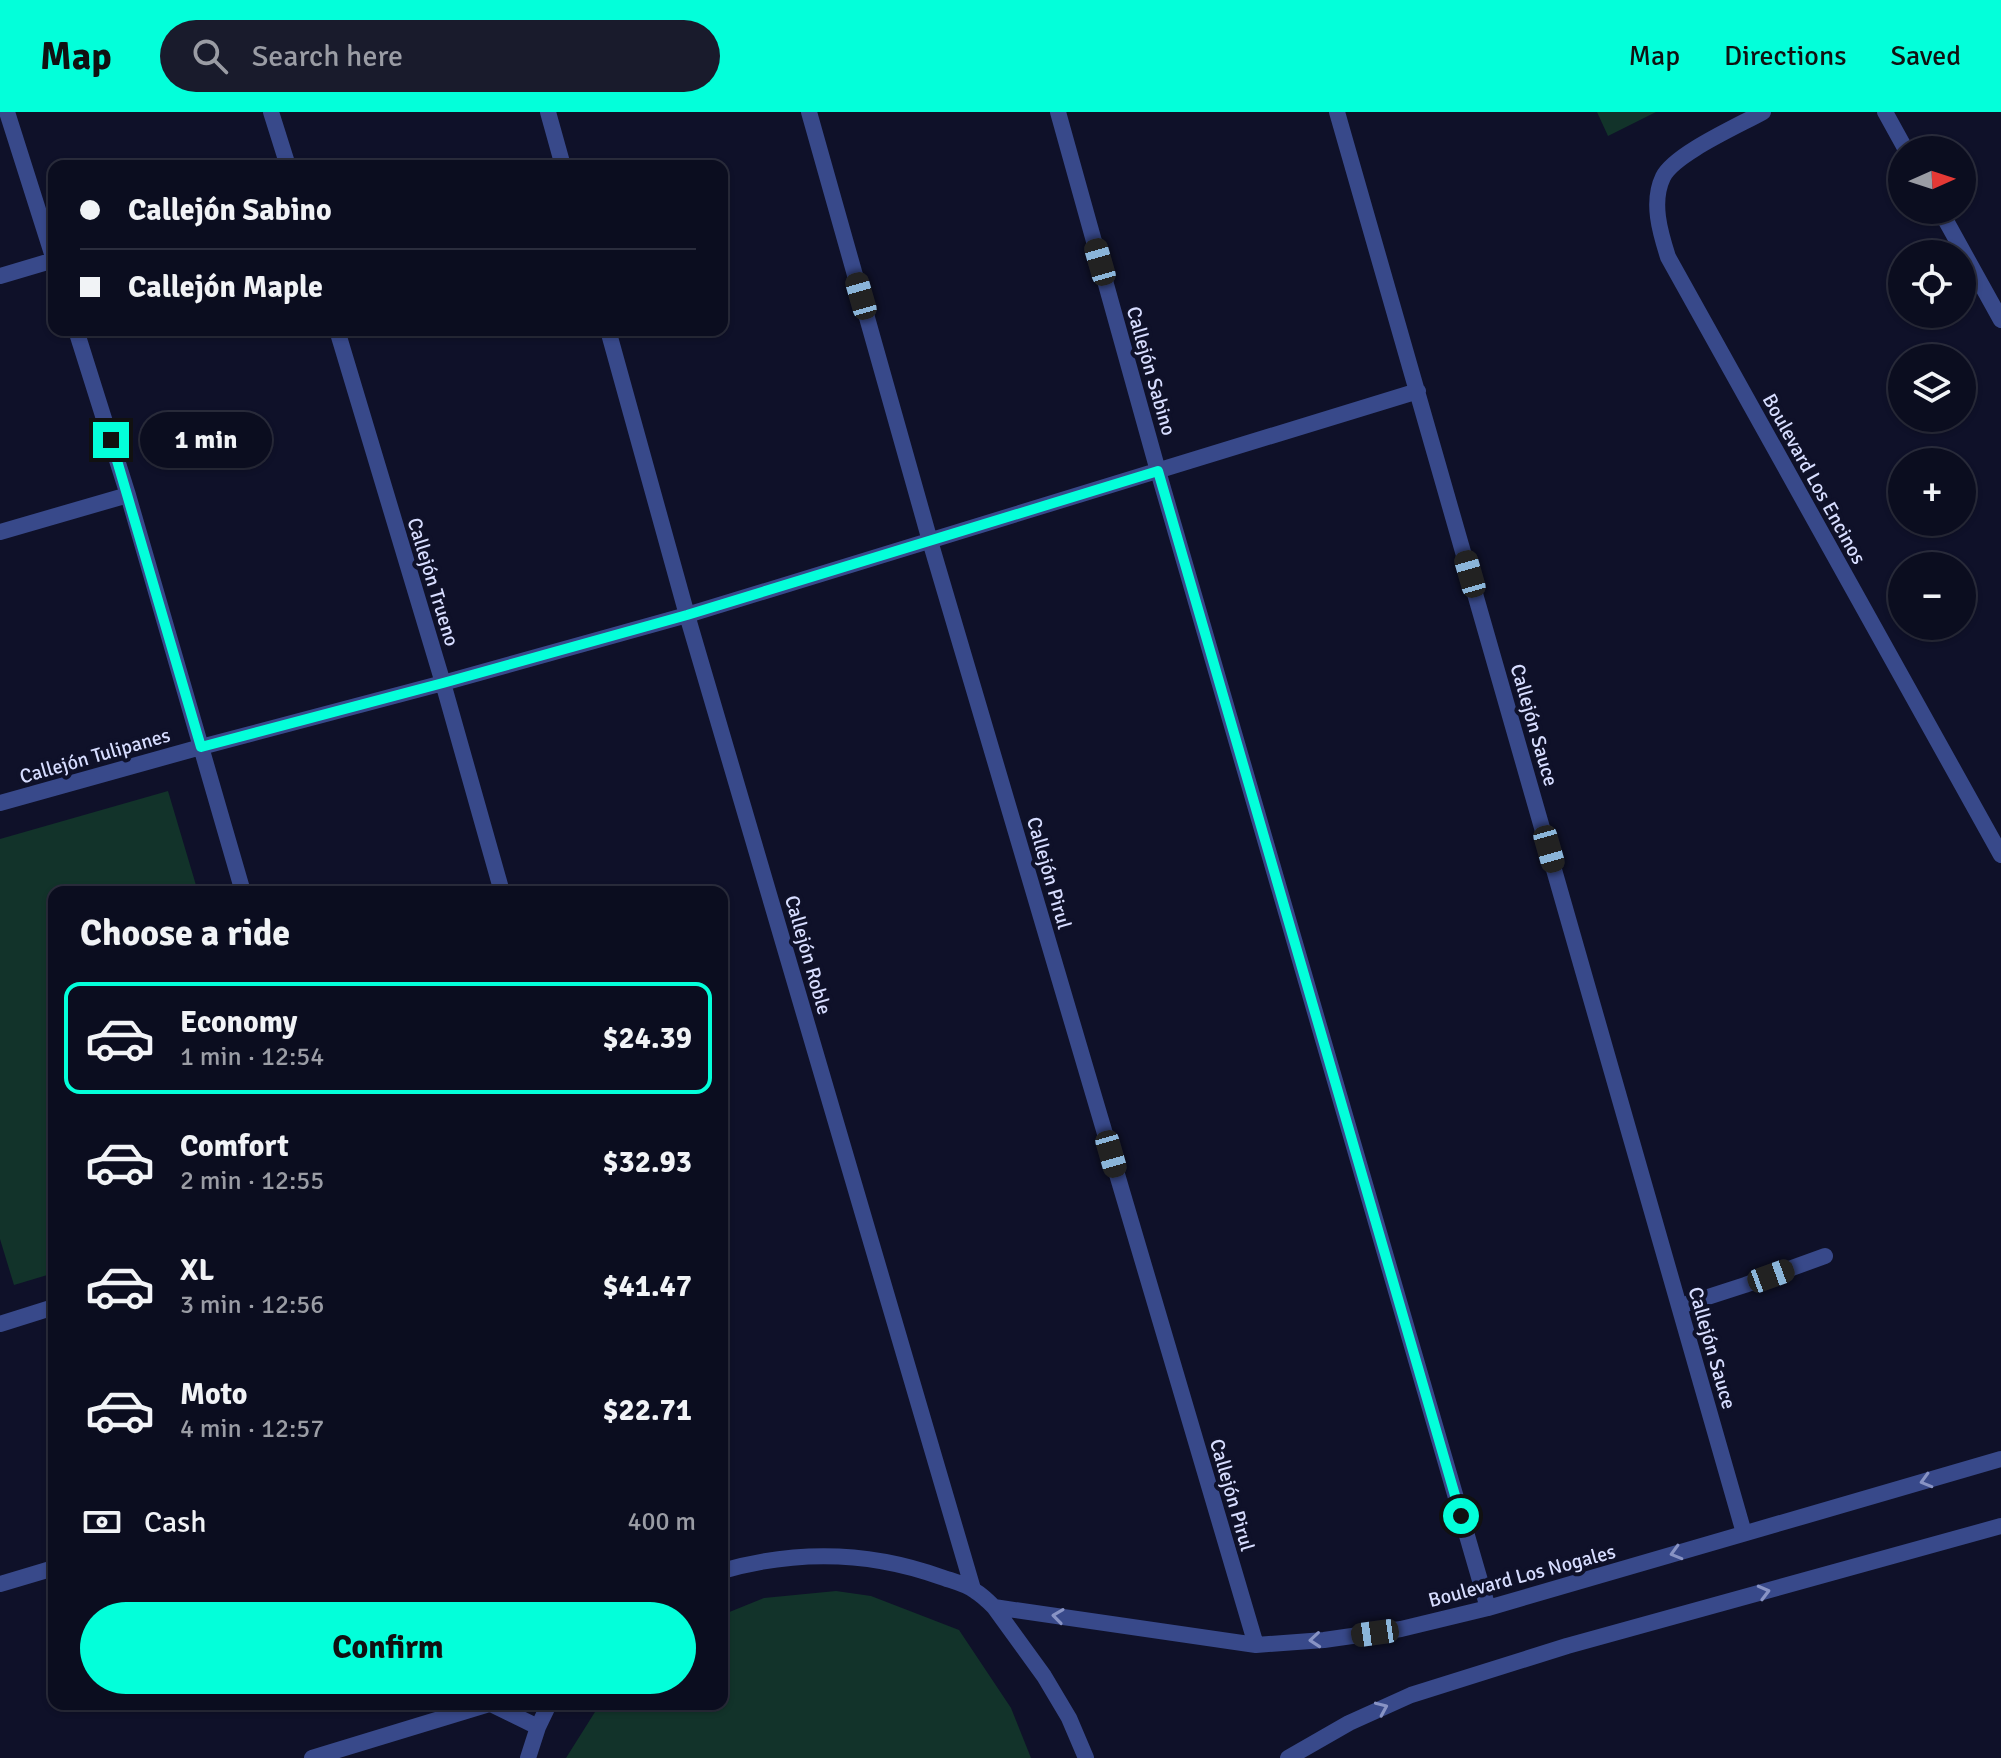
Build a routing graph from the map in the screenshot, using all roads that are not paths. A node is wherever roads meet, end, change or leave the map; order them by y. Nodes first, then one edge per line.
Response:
1 (7, 112) edge
2 (271, 112) edge
3 (548, 112) edge
4 (809, 112) edge
5 (1058, 112) edge
6 (1337, 112) edge
7 (1763, 112) edge
8 (1885, 112) edge
9 (1898, 136) edge
10 (286, 160) edge
11 (561, 160) edge
12 (1948, 224) edge
13 (48, 241) edge
14 (48, 262) edge
15 (0, 276) edge
16 (2001, 320) edge
17 (78, 336) edge
18 (339, 336) edge
19 (610, 336) edge
20 (1418, 391) junction
21 (1158, 471) junction
22 (128, 495) junction
23 (0, 532) edge
24 (930, 541) junction
25 (687, 615) junction
26 (443, 683) junction
27 (201, 747) junction
28 (0, 803) edge
29 (2001, 855) edge
30 (241, 886) edge
31 (500, 886) edge
32 (1825, 1256) dead end
33 (1680, 1306) junction
34 (48, 1309) edge
35 (0, 1324) edge
36 (2001, 1459) edge
37 (2001, 1526) edge
38 (1744, 1533) junction
39 (728, 1569) edge
40 (48, 1570) edge
41 (0, 1584) edge
42 (973, 1589) junction
43 (994, 1607) junction
44 (1488, 1608) junction
45 (1256, 1645) junction
46 (470, 1710) edge
47 (503, 1710) edge
48 (546, 1710) edge
49 (538, 1727) junction
50 (312, 1758) edge
51 (528, 1758) edge
52 (1086, 1758) edge
53 (1288, 1758) edge

1 - 13 street
2 - 10 street
3 - 11 street
4 - 24 street, Callejón Pirul
5 - 21 street, Callejón Sabino
6 - 20 street, Callejón Sauce
7 - 29 street, Boulevard Los Encinos
8 - 9 street
12 - 16 street
14 - 15 street
17 - 22 street
18 - 26 street, Callejón Trueno
19 - 25 street, Callejón Roble
20 - 21 street, Callejón Tulipanes
20 - 33 street, Callejón Sauce
21 - 24 street, Callejón Tulipanes
21 - 44 street, Callejón Sabino
22 - 23 street
22 - 27 street
24 - 25 street, Callejón Tulipanes
24 - 45 street, Callejón Pirul
25 - 26 street, Callejón Tulipanes
25 - 42 street, Callejón Roble
26 - 27 street, Callejón Tulipanes
26 - 31 street, Callejón Trueno
27 - 28 street, Callejón Tulipanes
27 - 30 street
32 - 33 street
33 - 38 street, Callejón Sauce
34 - 35 street
36 -> 38 street, Boulevard Los Nogales
53 -> 37 street
38 -> 44 street, Boulevard Los Nogales
39 - 42 street
40 - 41 street
42 - 43 street
45 -> 43 street, Boulevard Los Nogales
43 - 52 street
44 -> 45 street, Boulevard Los Nogales
46 - 50 street
47 - 49 street
48 - 49 street
49 - 51 street

